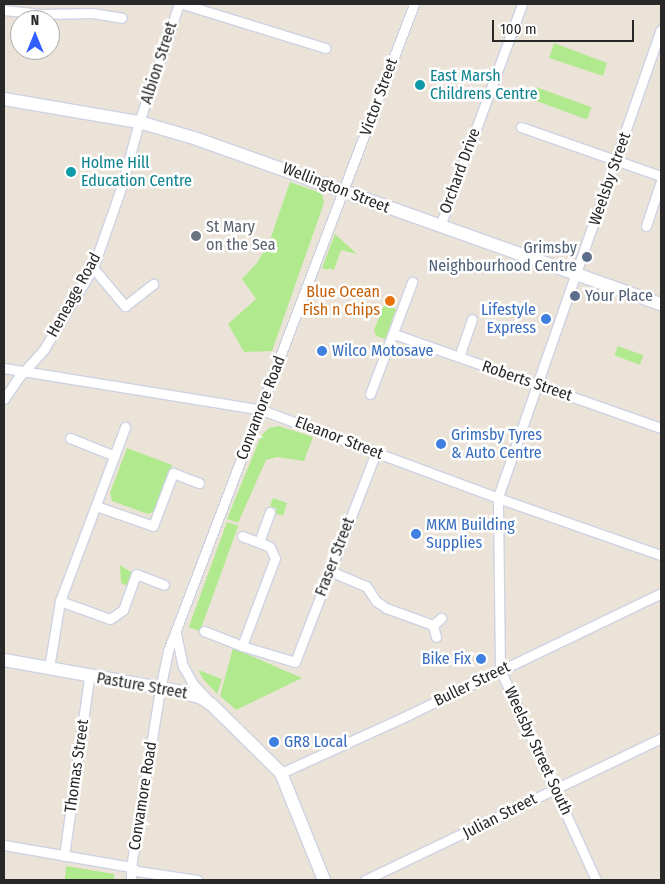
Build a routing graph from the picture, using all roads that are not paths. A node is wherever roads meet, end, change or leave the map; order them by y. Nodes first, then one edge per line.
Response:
1 (178, 4) edge
2 (183, 4) edge
3 (414, 4) edge
4 (522, 4) edge
5 (4, 10) edge
6 (122, 18) dead end
7 (661, 30) edge
8 (325, 48) dead end
9 (658, 51) edge
10 (4, 99) edge
11 (139, 122) junction
12 (521, 126) dead end
13 (617, 160) junction
14 (661, 176) edge
15 (661, 181) edge
16 (344, 190) junction
17 (440, 226) junction
18 (646, 226) dead end
19 (93, 268) junction
20 (577, 274) junction
21 (412, 282) dead end
22 (153, 284) dead end
23 (661, 304) edge
24 (472, 319) dead end
25 (394, 334) junction
26 (459, 357) junction
27 (4, 368) edge
28 (25, 371) junction
29 (538, 384) junction
30 (370, 394) dead end
31 (4, 399) edge
32 (262, 410) junction
33 (125, 427) dead end
34 (661, 428) edge
35 (70, 438) dead end
36 (376, 452) junction
37 (115, 456) junction
38 (199, 483) dead end
39 (498, 498) junction
40 (96, 506) junction
41 (270, 512) dead end
42 (242, 536) dead end
43 (259, 542) junction
44 (661, 555) edge
45 (330, 571) junction
46 (164, 585) dead end
47 (661, 593) edge
48 (60, 601) junction
49 (441, 618) dead end
50 (432, 625) junction
51 (178, 626) junction
52 (204, 631) dead end
53 (436, 637) dead end
54 (242, 646) junction
55 (4, 660) edge
56 (49, 668) junction
57 (500, 669) junction
58 (89, 677) junction
59 (160, 688) junction
60 (212, 705) junction
61 (661, 738) edge
62 (282, 772) junction
63 (556, 788) junction
64 (4, 845) edge
65 (64, 856) junction
66 (131, 867) junction
67 (131, 880) edge
68 (196, 880) edge
69 (324, 880) edge
70 (365, 880) edge
71 (596, 880) edge

1 - 11 street, Albion Street
2 - 8 street
3 - 16 street, Victor Street
4 - 17 street, Orchard Drive
5 - 6 street
7 - 9 street, Weelsby Street
9 - 13 street, Weelsby Street
10 - 11 street, Wellington Street
11 - 16 street, Wellington Street
11 - 19 street, Heneage Road
12 - 13 street
13 - 14 street
13 - 20 street, Weelsby Street
15 - 18 street
16 - 17 street, Wellington Street
16 - 32 street, Convamore Road
17 - 20 street, Wellington Street
19 - 22 street
19 - 28 street, Heneage Road
20 - 23 street, Wellington Street
20 - 29 street, Weelsby Street
21 - 25 street
24 - 26 street
25 - 26 street, Roberts Street
25 - 30 street
26 - 29 street, Roberts Street
27 - 28 street, Eleanor Street
28 - 31 street, Heneage Road
28 - 32 street, Eleanor Street
29 - 34 street, Roberts Street
29 - 39 street, Weelsby Street
32 - 36 street, Eleanor Street
32 - 51 street, Convamore Road
33 - 37 street
35 - 37 street
36 - 39 street, Eleanor Street
36 - 45 street, Fraser Street
37 - 40 street
38 - 40 street
39 - 44 street, Eleanor Street
39 - 57 street, Weelsby Street South
40 - 48 street
41 - 43 street
42 - 43 street
43 - 54 street
45 - 50 street
45 - 54 street, Fraser Street
46 - 48 street
47 - 57 street, Buller Street
48 - 56 street
49 - 50 street
50 - 53 street
51 - 59 street, Convamore Road
51 - 60 street, Convamore Road
52 - 54 street
55 - 56 street, Pasture Street
56 - 58 street, Pasture Street
57 - 62 street, Buller Street
57 - 63 street, Weelsby Street South
58 - 59 street, Pasture Street
58 - 65 street, Thomas Street
59 - 60 street, Pasture Street
59 - 66 street, Convamore Road
60 - 62 street, Pasture Street
61 - 63 street, Julian Street
62 - 69 street
63 - 70 street, Julian Street
63 - 71 street, Weelsby Street South
64 - 65 street
65 - 66 street
66 - 67 street, Convamore Road
66 - 68 street

